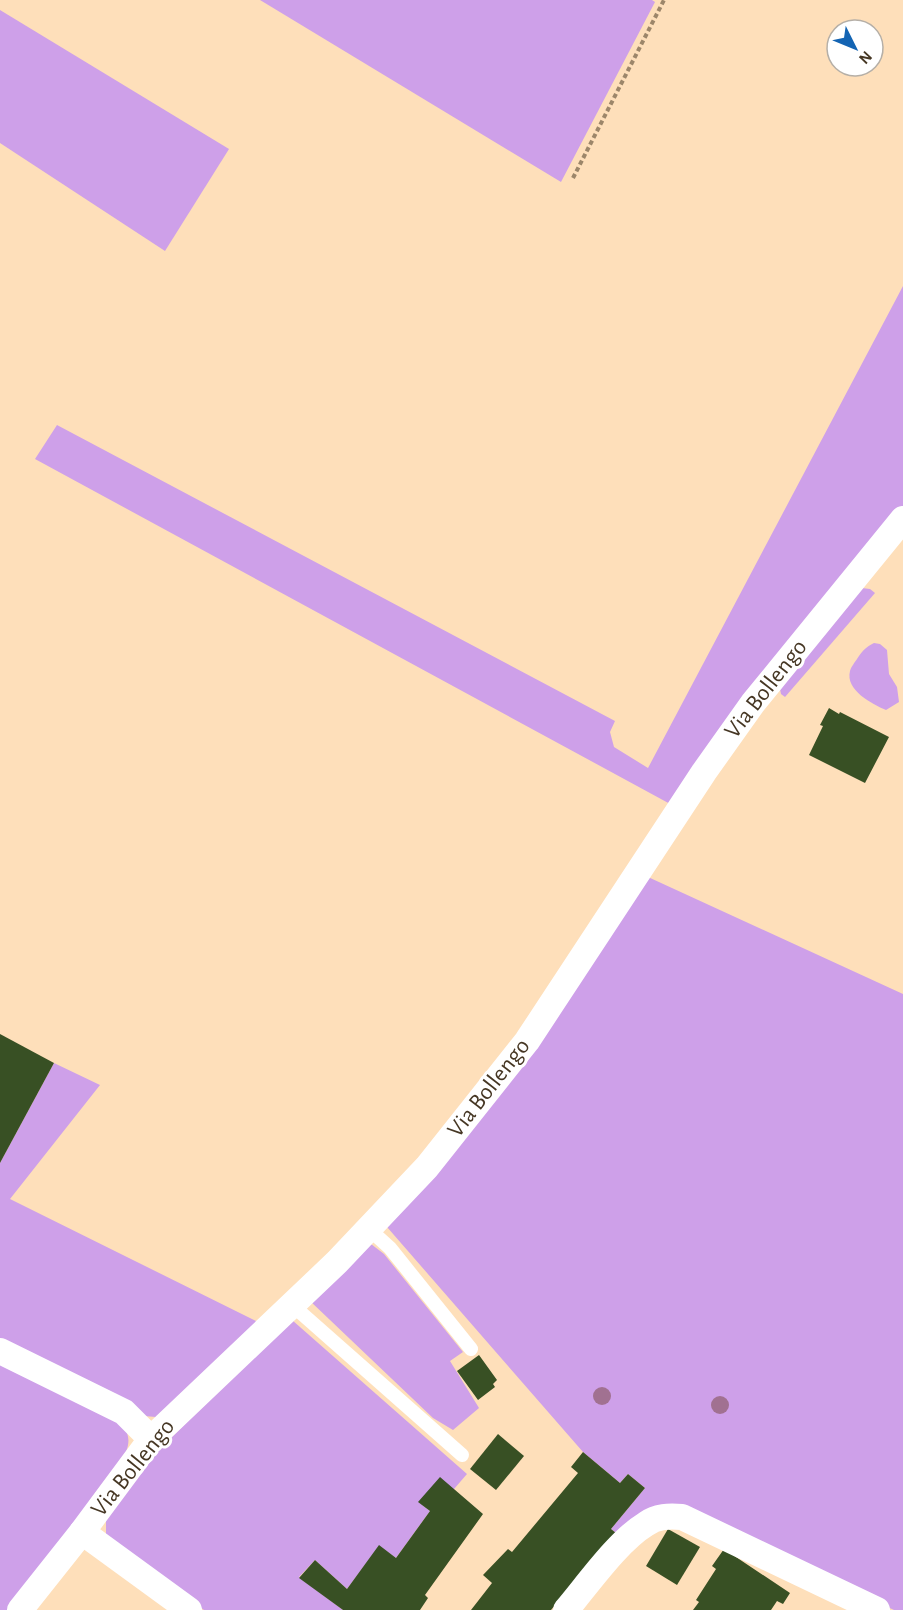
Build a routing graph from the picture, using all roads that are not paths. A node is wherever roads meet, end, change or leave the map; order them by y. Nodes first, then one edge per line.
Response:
1 (900, 529) edge
2 (369, 1229) junction
3 (291, 1304) junction
4 (471, 1348) dead end
5 (0, 1351) edge
6 (151, 1439) junction
7 (462, 1455) dead end
8 (82, 1532) junction
9 (20, 1610) edge
10 (189, 1610) edge
11 (566, 1610) edge
12 (878, 1610) edge

1 - 2 street, Via Bollengo
2 - 3 street, Via Bollengo
2 - 4 lane
3 - 6 street, Via Bollengo
3 - 7 lane
5 - 6 street
6 - 8 street, Via Bollengo
8 - 9 street, Via Bollengo
8 - 10 street
11 - 12 street

